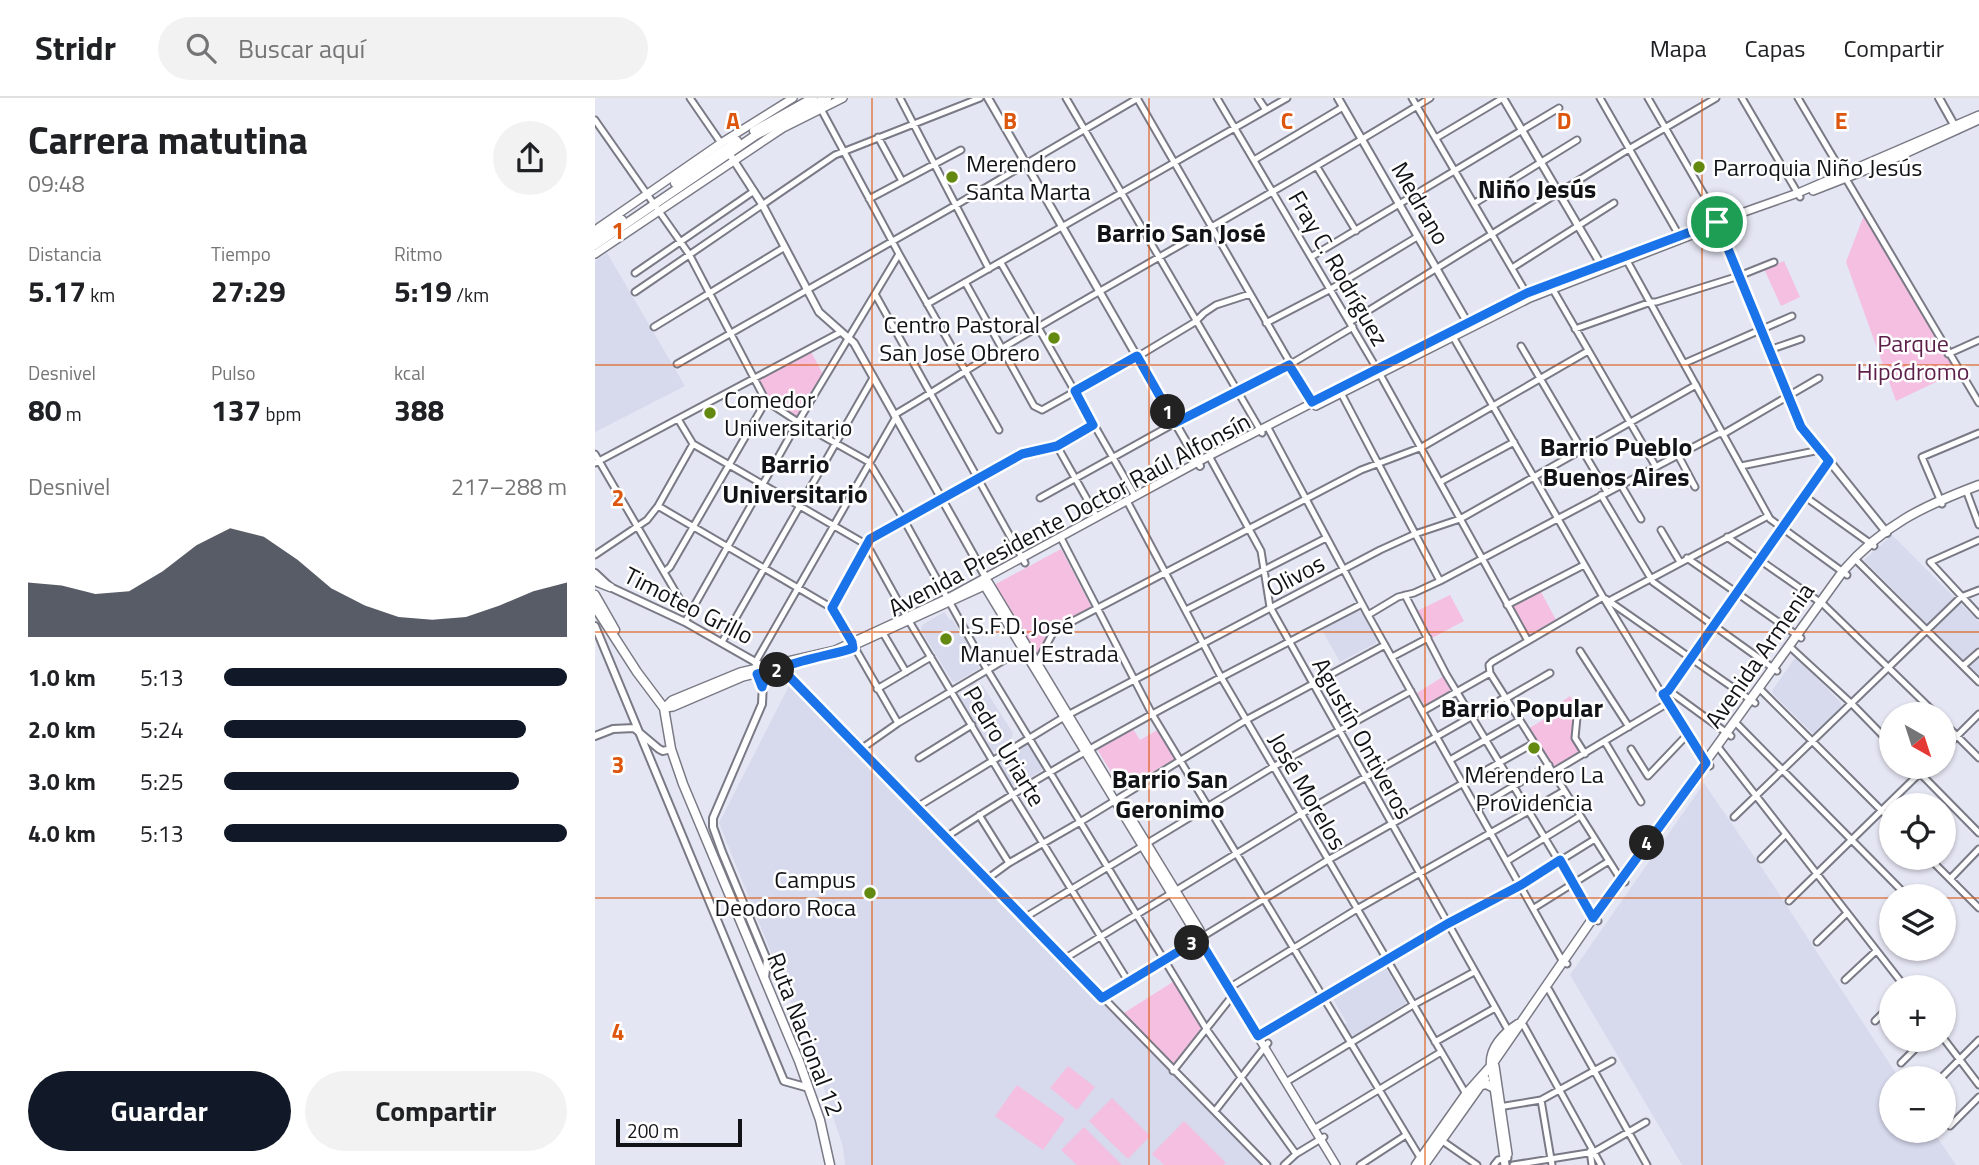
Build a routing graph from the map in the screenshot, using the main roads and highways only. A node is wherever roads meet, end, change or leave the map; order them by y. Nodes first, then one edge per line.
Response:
1 (793, 98) edge
2 (804, 98) edge
3 (813, 98) edge
4 (835, 99) edge
5 (1979, 114) edge
6 (1979, 120) edge
7 (765, 123) junction
8 (1956, 127) junction
9 (727, 151) junction
10 (653, 202) junction
11 (595, 230) edge
12 (607, 234) junction
13 (595, 237) edge
14 (595, 246) edge
15 (595, 254) edge
16 (1379, 371) junction
17 (1313, 404) junction
18 (1199, 464) junction
19 (1979, 487) edge
20 (1128, 503) junction
21 (1062, 540) junction
22 (595, 580) edge
23 (986, 582) junction
24 (610, 587) road end
25 (595, 595) edge
26 (595, 607) edge
27 (908, 619) junction
28 (853, 645) junction
29 (624, 652) junction
30 (759, 669) junction
31 (664, 708) junction
32 (1565, 963) junction
33 (1522, 1024) junction
34 (1492, 1068) junction
35 (1479, 1086) junction
36 (1492, 1087) junction
37 (1499, 1108) junction
38 (1508, 1162) edge
39 (1421, 1163) edge
40 (830, 1165) edge
41 (1338, 1165) edge

1 - 9 main road
2 - 7 main road
3 - 7 main road
4 - 9 main road
4 - 9 main road
5 - 8 main road, Avenida Presidente Doctor Raúl Alfonsín
6 - 8 main road, Avenida Presidente Doctor Raúl Alfonsín
7 - 9 main road
8 - 16 main road, Avenida Presidente Doctor Raúl Alfonsín
9 - 10 main road
9 - 10 main road
10 - 11 main road
10 - 12 main road
10 - 15 main road
12 - 13 main road
12 - 14 main road
16 - 17 main road, Avenida Presidente Doctor Raúl Alfonsín
16 - 17 main road, Avenida Presidente Doctor Raúl Alfonsín
17 - 18 main road, Avenida Presidente Doctor Raúl Alfonsín
18 - 20 main road, Avenida Presidente Doctor Raúl Alfonsín
18 - 20 main road, Avenida Presidente Doctor Raúl Alfonsín
19 - 32 main road, Avenida Armenia
20 - 21 main road, Avenida Presidente Doctor Raúl Alfonsín
20 - 21 main road, Avenida Presidente Doctor Raúl Alfonsín
21 - 23 main road, Avenida Presidente Doctor Raúl Alfonsín
22 - 24 main road
23 - 27 main road, Avenida Presidente Doctor Raúl Alfonsín
23 - 41 main road
25 - 29 main road, Ruta Nacional 12
26 - 29 main road, Ruta Nacional 12
27 - 28 main road, Avenida Presidente Doctor Raúl Alfonsín
27 - 28 main road, Avenida Presidente Doctor Raúl Alfonsín
28 - 30 main road, Avenida Presidente Doctor Raúl Alfonsín
28 - 30 main road, Avenida Presidente Doctor Raúl Alfonsín
29 - 31 main road, Ruta Nacional 12
30 - 31 main road, Avenida Presidente Doctor Raúl Alfonsín
31 - 40 main road, Ruta Nacional 12
32 - 33 main road, Avenida Armenia
32 - 33 main road, Avenida Armenia
33 - 34 main road, Avenida Armenia
33 - 34 main road
34 - 35 main road
34 - 36 main road
34 - 37 main road
34 - 39 main road
35 - 36 main road
35 - 39 main road
36 - 37 main road
37 - 38 main road

